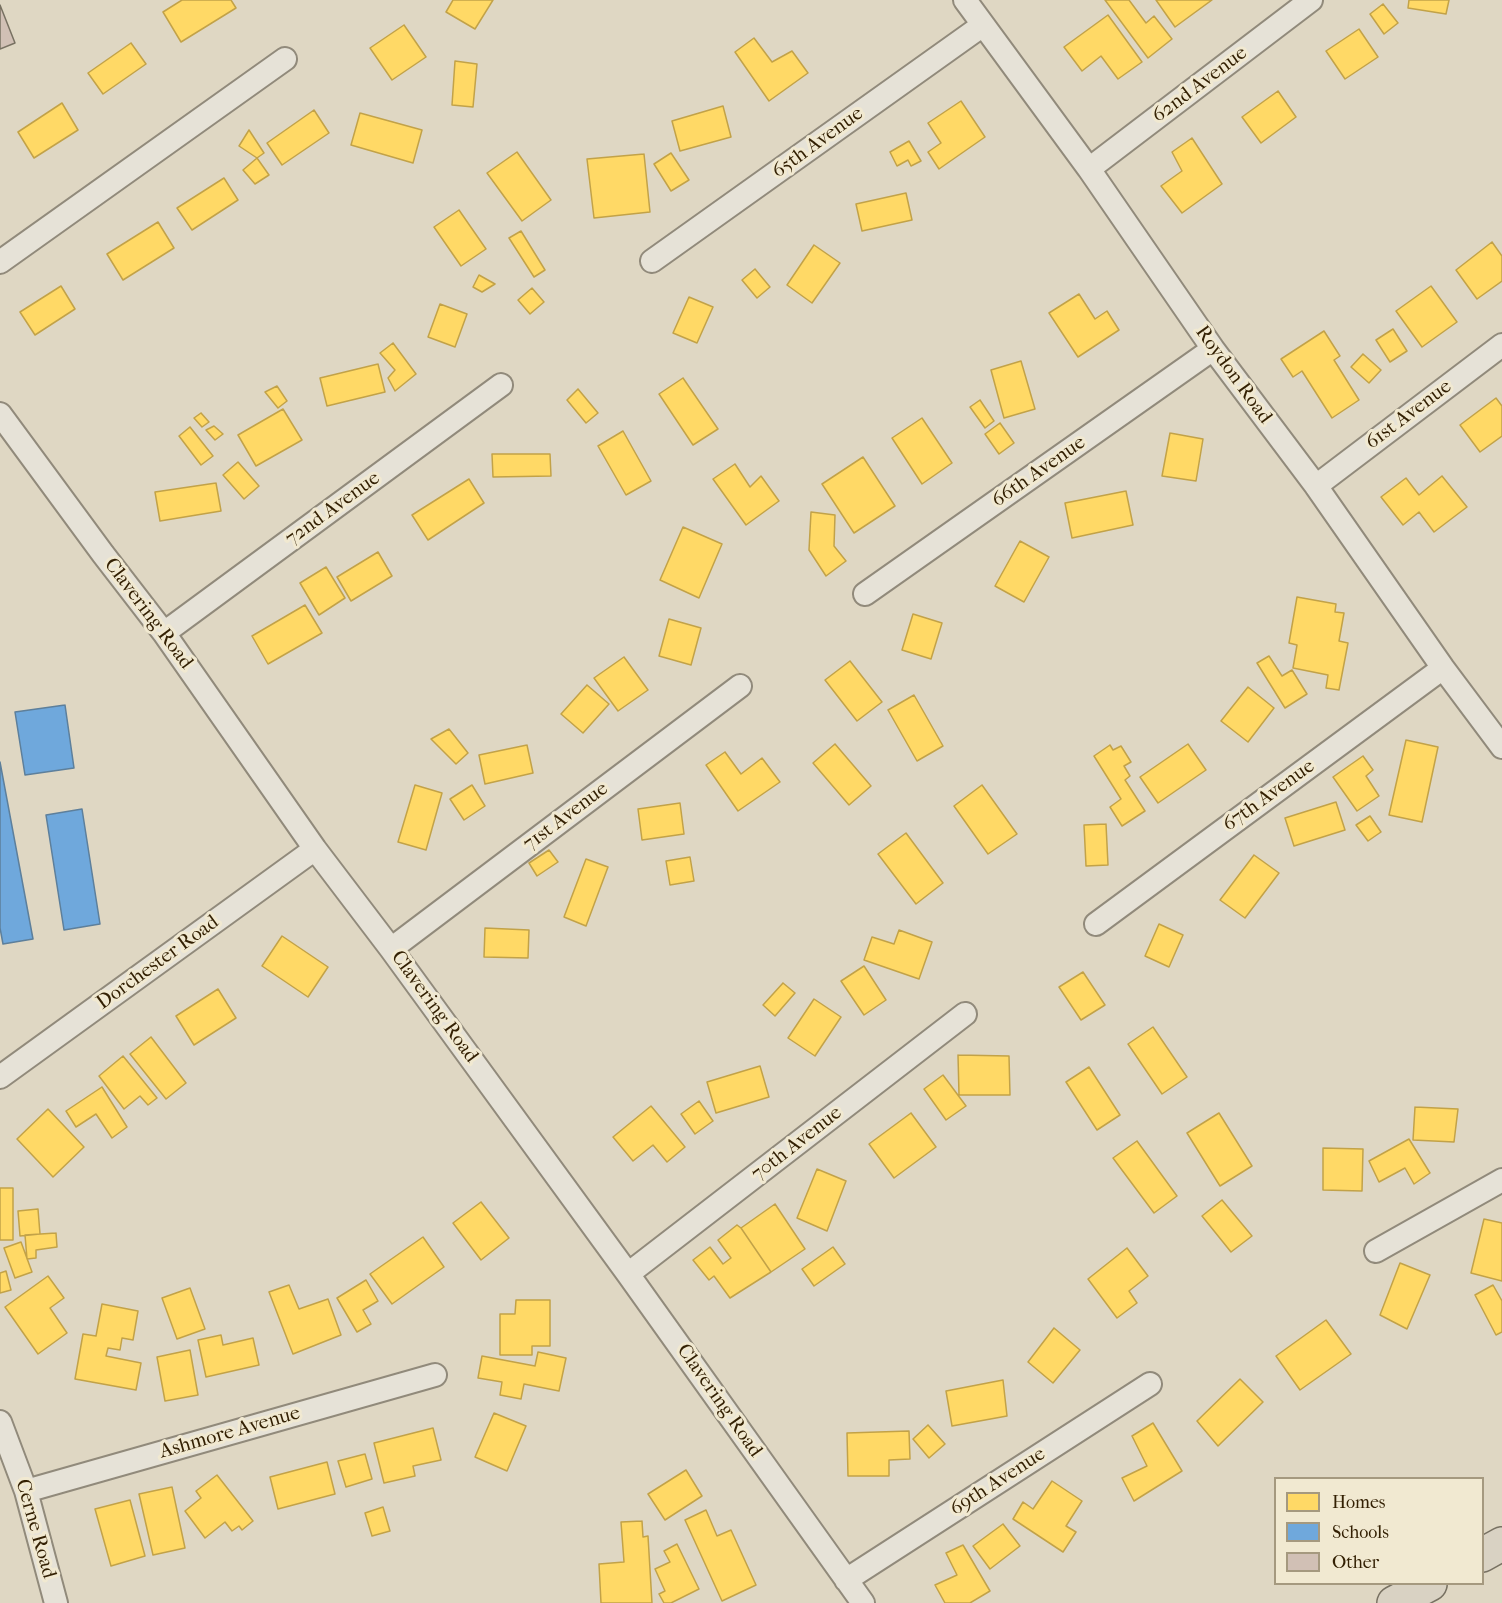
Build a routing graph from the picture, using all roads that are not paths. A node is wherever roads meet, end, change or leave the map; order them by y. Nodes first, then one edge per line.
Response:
1 (965, 0) edge
2 (1311, 0) edge
3 (983, 25) junction
4 (285, 59) dead end
5 (1089, 170) junction
6 (652, 261) dead end
7 (0, 262) edge
8 (1502, 345) edge
9 (1213, 349) junction
10 (501, 385) dead end
11 (0, 414) edge
12 (1316, 486) junction
13 (865, 594) dead end
14 (164, 633) junction
15 (1443, 668) junction
16 (740, 686) dead end
17 (1502, 747) edge
18 (315, 849) junction
19 (1096, 924) dead end
20 (391, 949) junction
21 (965, 1014) dead end
22 (0, 1077) edge
23 (1502, 1180) edge
24 (1376, 1251) dead end
25 (628, 1274) junction
26 (435, 1375) dead end
27 (1150, 1384) dead end
28 (1, 1425) edge
29 (26, 1491) junction
30 (1502, 1544) edge
31 (1484, 1554) edge
32 (846, 1580) junction
33 (1428, 1585) edge
34 (56, 1603) edge
35 (863, 1603) edge
36 (1394, 1603) edge

1 - 3 street, Roydon Road
2 - 5 street, 62nd Avenue
3 - 5 street, Roydon Road
3 - 6 street, 65th Avenue
4 - 7 street
5 - 9 street, Roydon Road
8 - 12 street, 61st Avenue
9 - 12 street, Roydon Road
9 - 13 street, 66th Avenue
10 - 14 street, 72nd Avenue
11 - 14 street, Clavering Road
12 - 15 street, Roydon Road
14 - 18 street, Clavering Road
15 - 17 street, Roydon Road
15 - 19 street, 67th Avenue
16 - 20 street, 71st Avenue
18 - 20 street, Clavering Road
18 - 22 street, Dorchester Road
20 - 25 street, Clavering Road
21 - 25 street, 70th Avenue
23 - 24 street
25 - 32 street, Clavering Road
26 - 29 street, Ashmore Avenue
27 - 32 street, 69th Avenue
28 - 29 street, Cerne Road
29 - 34 street, Cerne Road
30 - 31 main road
32 - 35 street, Clavering Road
33 - 36 main road

